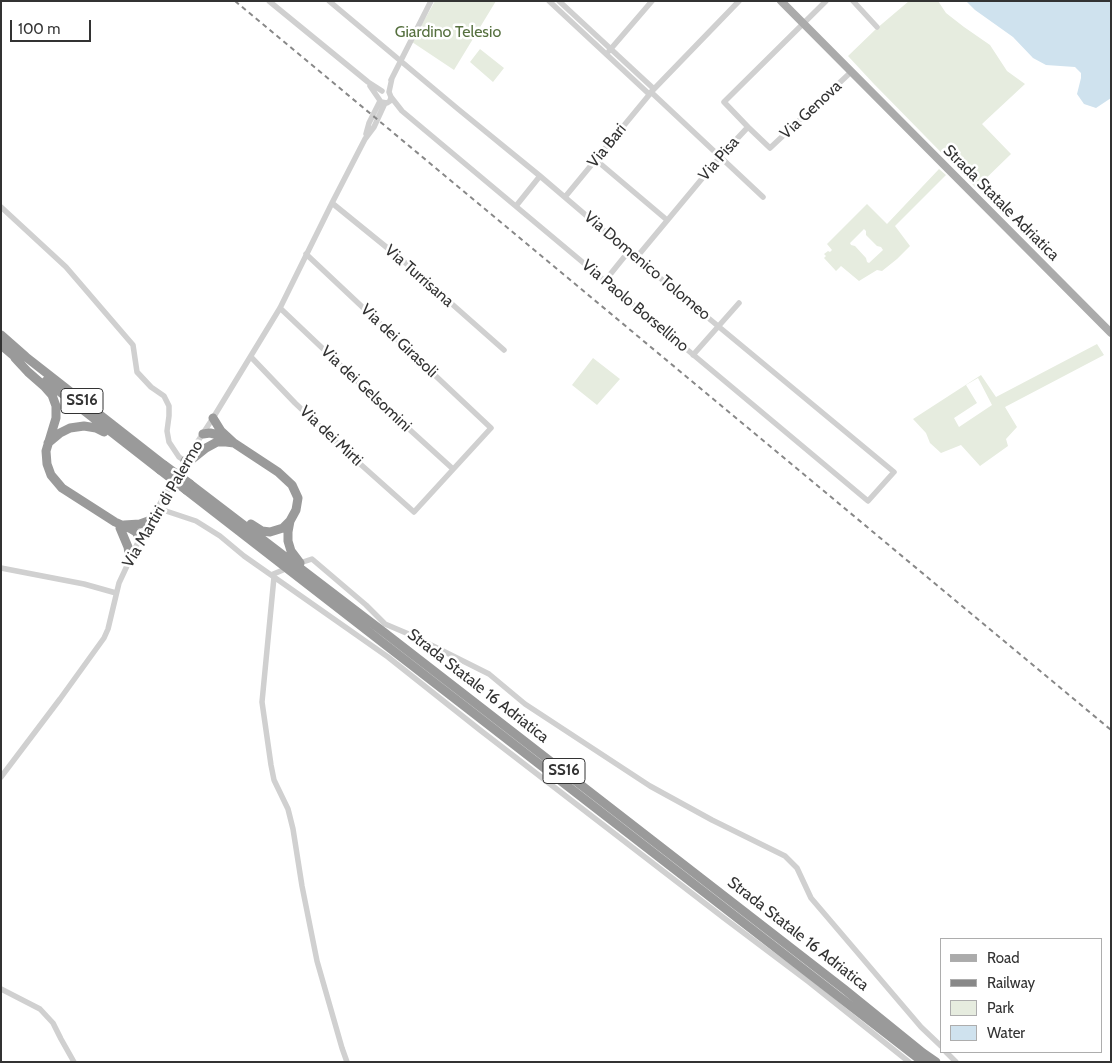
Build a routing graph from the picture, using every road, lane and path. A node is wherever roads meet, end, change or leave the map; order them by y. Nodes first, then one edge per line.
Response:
1 (269, 1) edge
2 (329, 1) edge
3 (431, 1) edge
4 (549, 1) edge
5 (558, 1) edge
6 (652, 1) edge
7 (739, 1) edge
8 (781, 1) edge
9 (826, 1) edge
10 (853, 1) edge
11 (805, 25) junction
12 (877, 27) dead end
13 (608, 52) junction
14 (400, 60) junction
15 (851, 72) junction
16 (651, 92) junction
17 (385, 97) junction
18 (748, 127) junction
19 (720, 157) junction
20 (596, 160) junction
21 (540, 176) junction
22 (763, 197) dead end
23 (565, 198) junction
24 (332, 203) junction
25 (516, 206) junction
26 (1, 208) edge
27 (667, 220) junction
28 (629, 251) junction
29 (306, 254) junction
30 (636, 258) junction
31 (604, 282) junction
32 (739, 303) dead end
33 (280, 308) junction
34 (719, 326) junction
35 (1111, 333) edge
36 (1, 334) edge
37 (1, 344) edge
38 (504, 350) dead end
39 (693, 355) junction
40 (251, 357) junction
41 (15, 358) junction
42 (213, 418) junction
43 (203, 434) junction
44 (231, 440) junction
45 (217, 442) junction
46 (48, 443) junction
47 (126, 443) junction
48 (185, 461) junction
49 (162, 467) junction
50 (453, 469) junction
51 (188, 487) junction
52 (202, 493) junction
53 (868, 501) joint
54 (157, 508) junction
55 (151, 520) junction
56 (290, 520) junction
57 (119, 525) junction
58 (140, 538) junction
59 (130, 559) junction
60 (304, 562) dead end
61 (2, 569) edge
62 (283, 570) dead end
63 (273, 576) junction
64 (318, 581) junction
65 (116, 593) junction
66 (1, 777) edge
67 (1, 989) edge
68 (940, 1045) edge
69 (947, 1053) edge
70 (74, 1062) edge
71 (347, 1062) edge
72 (909, 1062) edge
73 (923, 1062) edge
74 (936, 1062) edge
75 (956, 1062) edge

1 - 17 street, Via Paolo Borsellino
2 - 14 street, Via Domenico Tolomeo
3 - 14 street
4 - 13 street
5 - 13 street
6 - 13 street
7 - 16 street, Via Bari
8 - 11 main road, Strada Statale Adriatica
9 - 11 street
10 - 12 street
11 - 15 main road, Strada Statale Adriatica
11 - 18 street, Via Pisa
13 - 16 street
14 - 17 street
14 - 21 street, Via Domenico Tolomeo
15 - 18 street, Via Genova
15 - 35 main road, Strada Statale Adriatica
16 - 19 street
16 - 20 street, Via Bari
17 - 24 street
17 - 25 street, Via Paolo Borsellino
18 - 19 street, Via Pisa
19 - 22 street
19 - 27 street, Via Pisa
20 - 23 street, Via Bari
20 - 27 street
21 - 23 street, Via Domenico Tolomeo
21 - 25 street
23 - 28 street, Via Domenico Tolomeo
24 - 29 street
24 - 38 street, Via Turrisana
25 - 31 street, Via Paolo Borsellino
26 - 48 street
27 - 30 street, Via Pisa
28 - 30 street, Via Domenico Tolomeo
28 - 31 street
29 - 33 street
29 - 50 street, Via dei Girasoli
30 - 34 street, Via Domenico Tolomeo
31 - 39 street, Via Paolo Borsellino
32 - 34 street
33 - 40 street
33 - 50 street, Via dei Gelsomini
34 - 39 street
34 - 53 street, Via Domenico Tolomeo
36 - 49 highway, Strada Statale 16 Adriatica / SS16
37 - 41 highway, Strada Statale 16 Adriatica / SS16
39 - 53 street, Via Paolo Borsellino
40 - 42 street
40 - 50 street, Via dei Mirti
41 - 46 highway, SS16
41 - 47 highway, Strada Statale 16 Adriatica / SS16
42 - 43 street, Via Martiri di Palermo
42 - 44 highway, SS16
43 - 44 highway, SS16
43 - 45 highway
43 - 48 street, Via Martiri di Palermo
44 - 45 highway
44 - 56 highway, SS16
45 - 48 highway
46 - 47 highway, SS16
46 - 57 highway, SS16
47 - 49 highway, Strada Statale 16 Adriatica / SS16
48 - 54 street, Via Martiri di Palermo
49 - 51 highway, Strada Statale 16 Adriatica / SS16, bridge
51 - 52 highway, Strada Statale 16 Adriatica / SS16
51 - 73 highway, Strada Statale 16 Adriatica / SS16
52 - 56 highway, SS16
52 - 64 highway, Strada Statale 16 Adriatica / SS16
54 - 55 street, Via Martiri di Palermo
54 - 63 street
55 - 57 highway
55 - 58 street, Via Martiri di Palermo
56 - 64 highway, SS16
57 - 58 highway, SS16
57 - 59 highway
58 - 59 street, Via Martiri di Palermo
59 - 65 street, Via Martiri di Palermo
60 - 68 street
61 - 65 street
62 - 63 street
63 - 71 street
63 - 72 street
64 - 74 highway, Strada Statale 16 Adriatica / SS16
65 - 66 street, Via Martiri di Palermo
67 - 70 street
69 - 75 street

